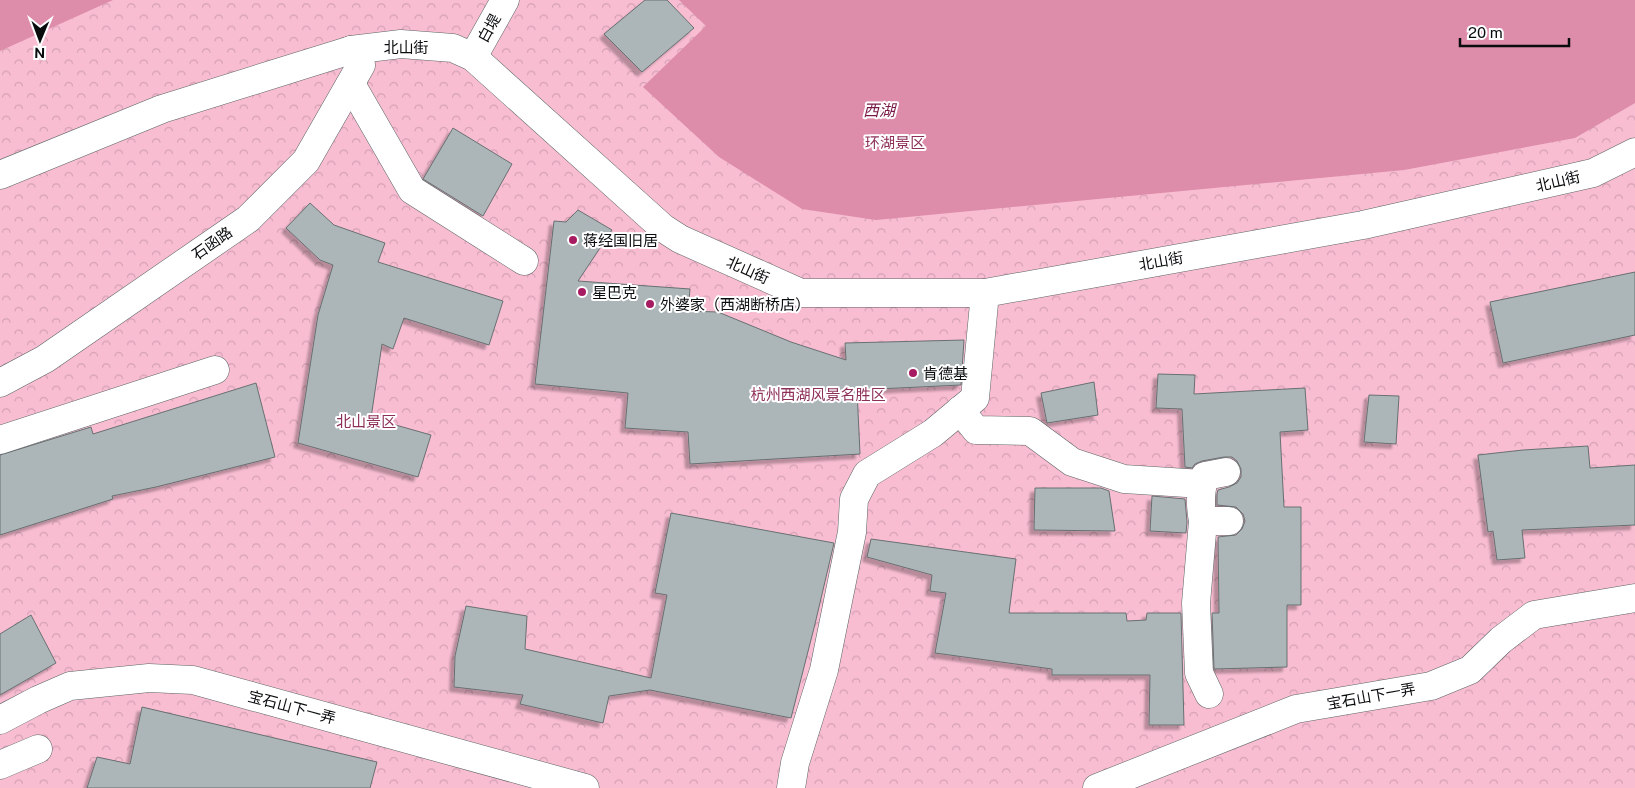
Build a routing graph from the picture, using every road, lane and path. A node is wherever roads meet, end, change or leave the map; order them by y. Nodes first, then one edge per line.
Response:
1 (506, 0) edge
2 (351, 50) junction
3 (473, 57) junction
4 (351, 84) junction
5 (1635, 152) edge
6 (0, 175) edge
7 (524, 261) dead end
8 (984, 293) junction
9 (215, 370) dead end
10 (0, 383) edge
11 (960, 410) junction
12 (0, 440) edge
13 (1226, 472) dead end
14 (1202, 484) junction
15 (1635, 598) edge
16 (1209, 694) dead end
17 (0, 720) edge
18 (38, 749) dead end
19 (0, 766) edge
20 (584, 788) edge
21 (791, 788) edge
22 (1097, 788) edge

1 - 3 street, 白堤
2 - 3 street, 北山街
2 - 4 street, 石函路
2 - 6 street, 北山街
3 - 8 street, 北山街
4 - 7 street
4 - 10 street, 石函路
5 - 8 street, 北山街
8 - 11 street
9 - 12 street
11 - 14 street
11 - 21 street
13 - 14 street
14 - 16 street
15 - 22 street, 宝石山下一弄
17 - 20 street, 宝石山下一弄
18 - 19 street

